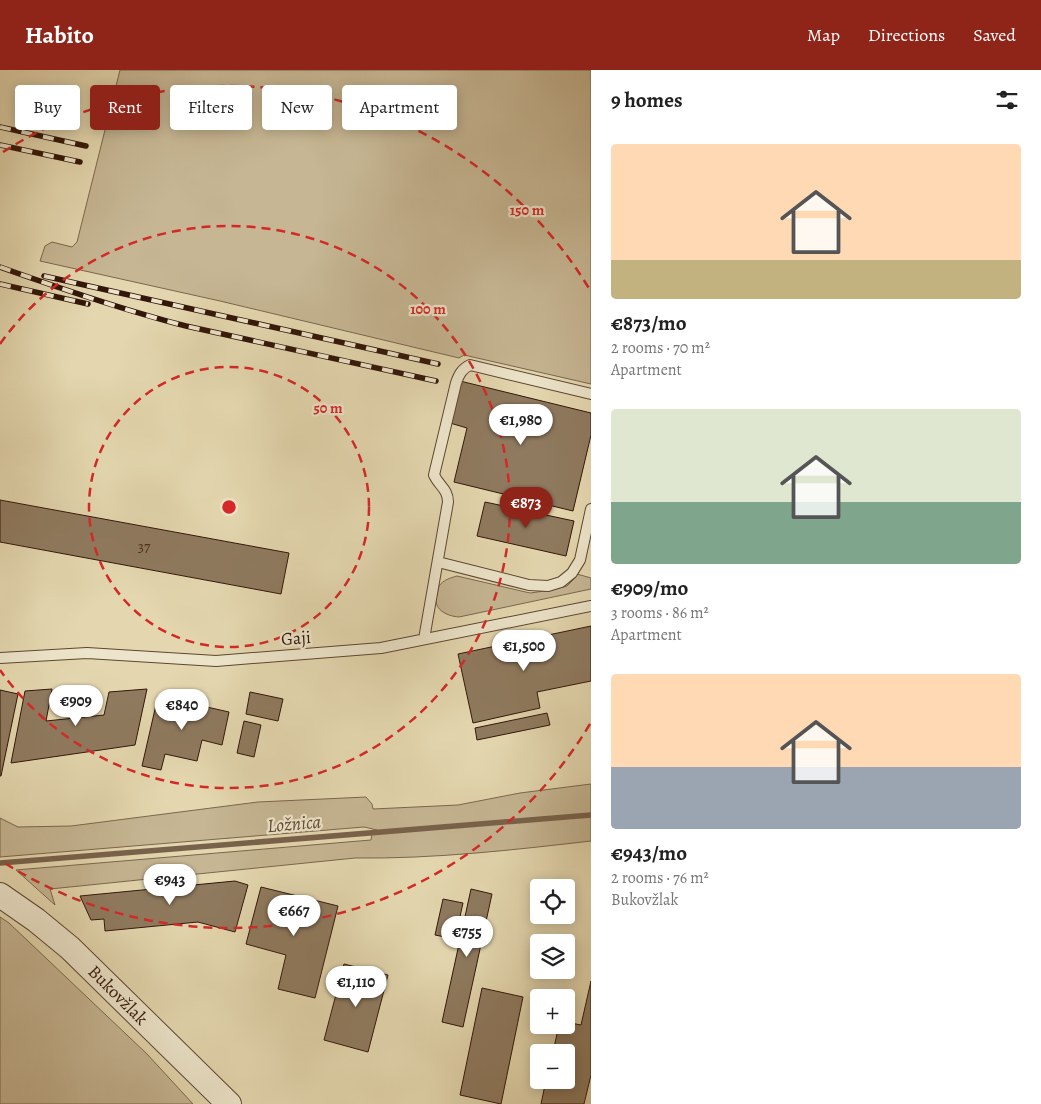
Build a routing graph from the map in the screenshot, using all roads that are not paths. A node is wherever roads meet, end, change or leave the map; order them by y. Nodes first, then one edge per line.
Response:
1 (591, 394) edge
2 (591, 509) edge
3 (438, 562) junction
4 (591, 606) edge
5 (424, 639) junction
6 (0, 658) edge
7 (0, 895) edge
8 (229, 1104) edge

1 - 3 lane
2 - 3 lane
3 - 5 lane
4 - 5 lane, Gaji
5 - 6 lane, Gaji
7 - 8 street, Bukovžlak

